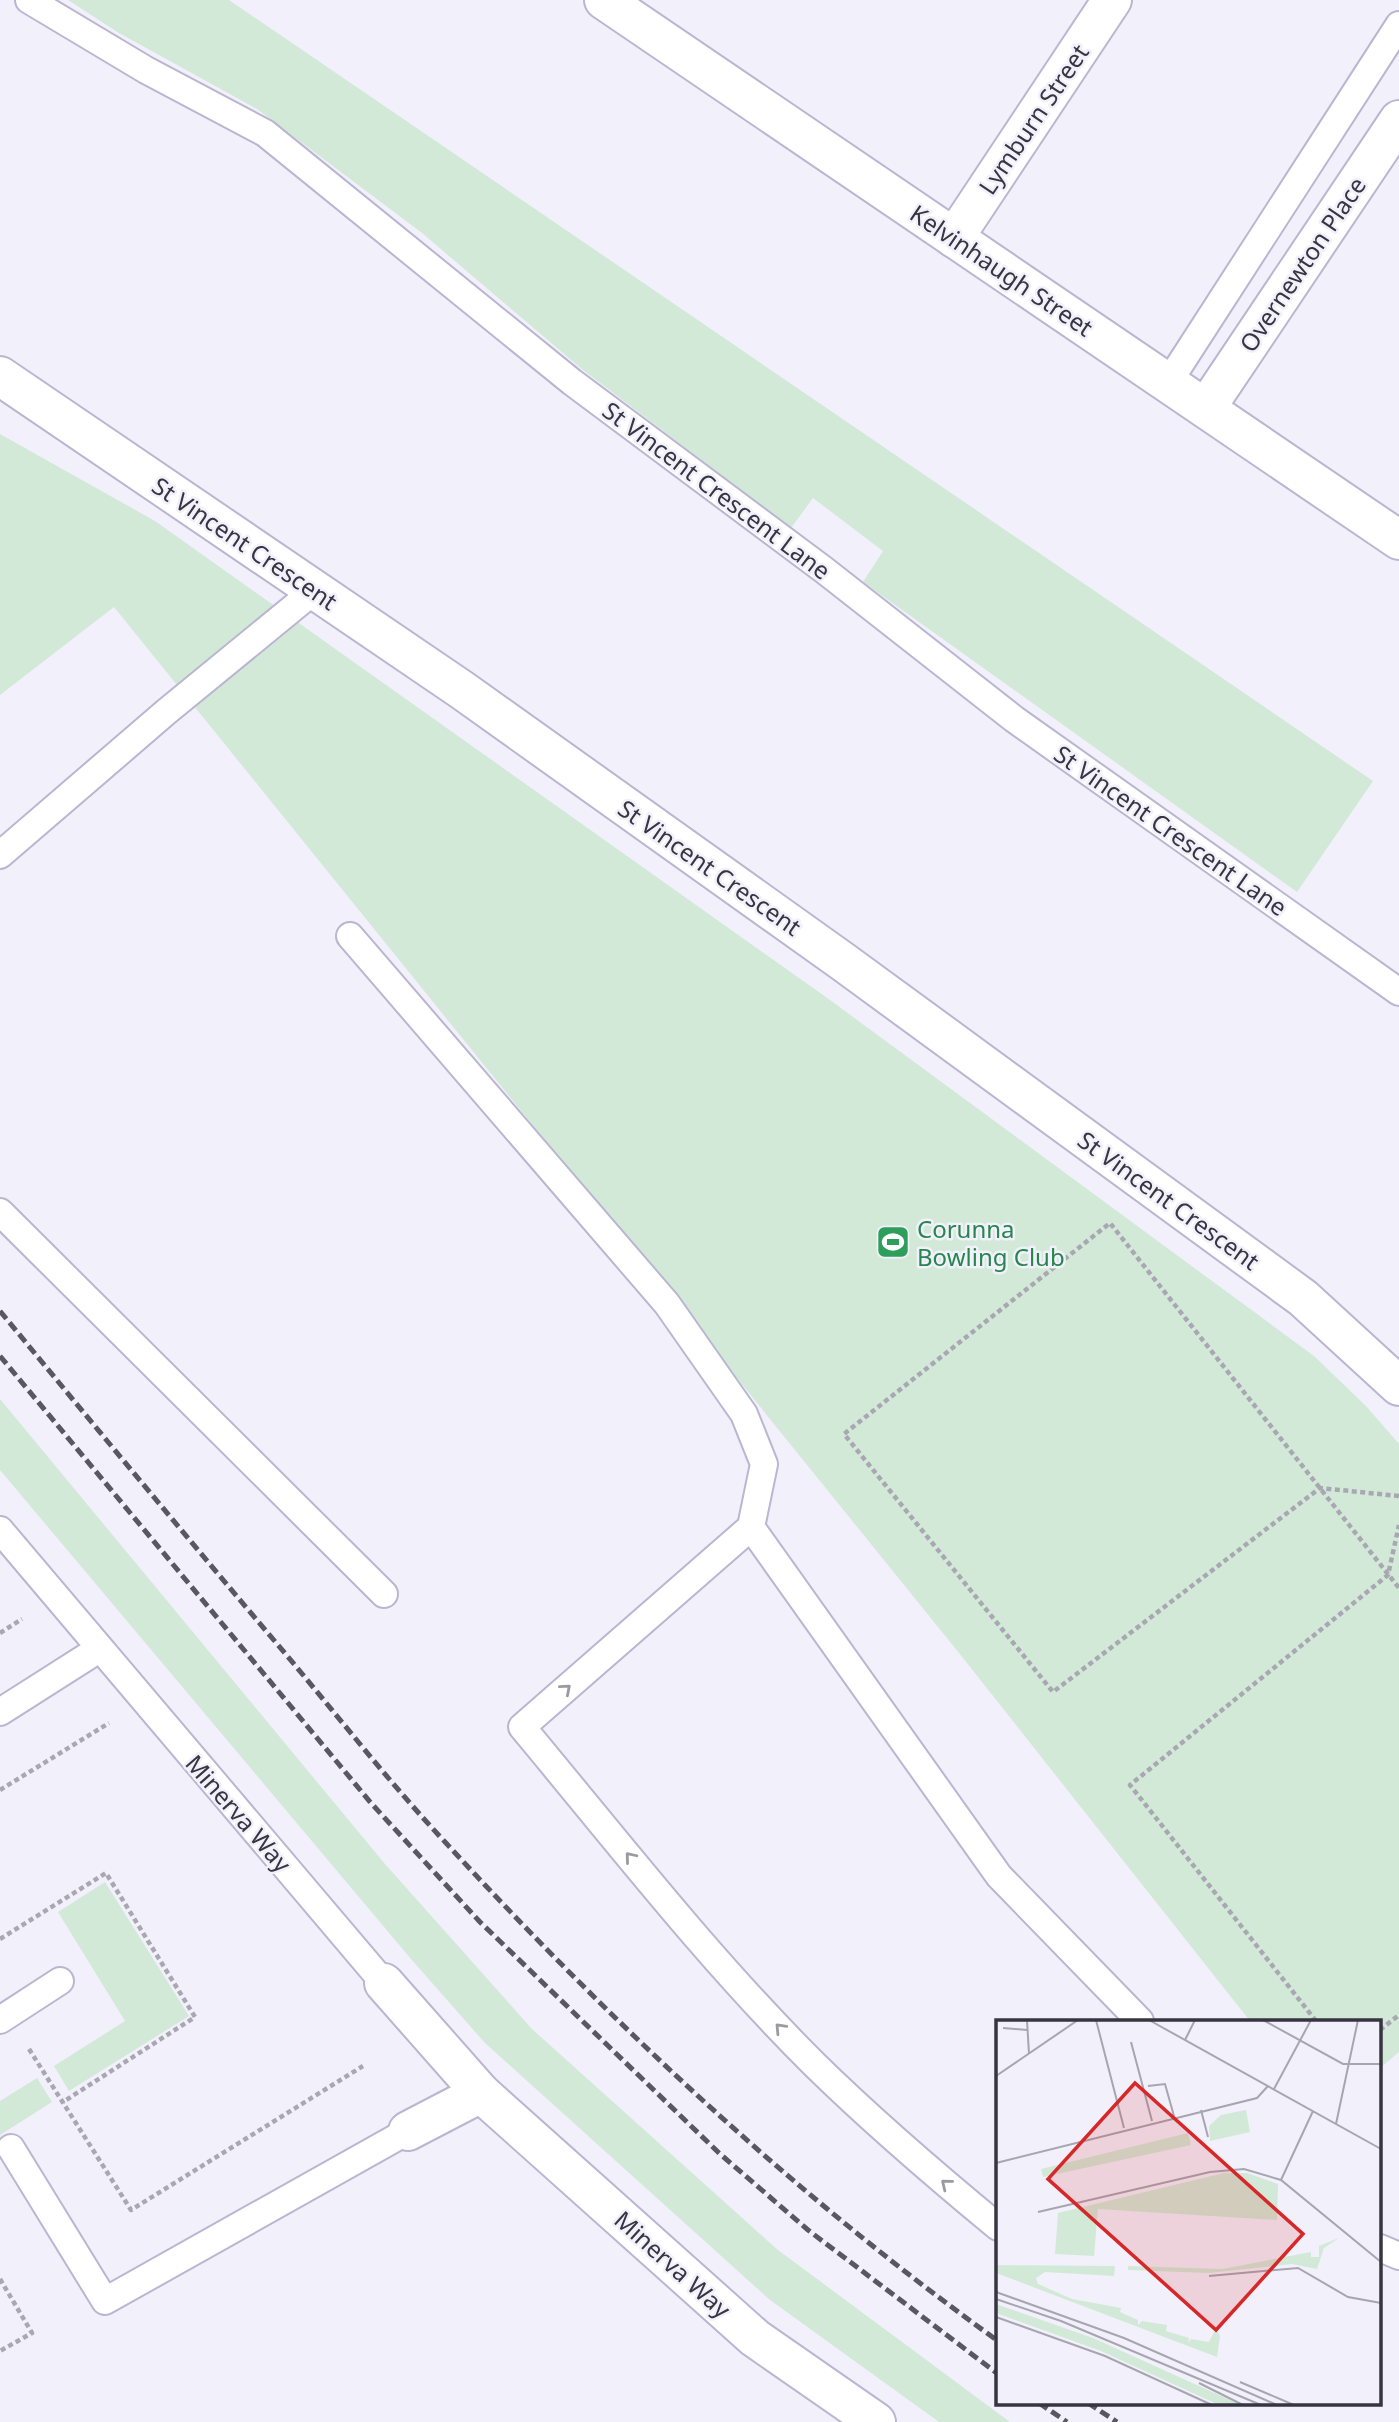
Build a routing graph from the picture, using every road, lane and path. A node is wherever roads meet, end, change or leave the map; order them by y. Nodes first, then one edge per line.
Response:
1 (29, 0) edge
2 (604, 0) edge
3 (1112, 0) edge
4 (1399, 25) edge
5 (1399, 120) edge
6 (954, 238) junction
7 (0, 376) edge
8 (1168, 383) junction
9 (1206, 408) junction
10 (1399, 540) edge
11 (315, 590) junction
12 (0, 855) edge
13 (350, 936) dead end
14 (1399, 992) edge
15 (0, 1212) edge
16 (1399, 1385) edge
17 (1320, 1488) junction
18 (1399, 1496) edge
19 (1399, 1525) edge
20 (751, 1527) junction
21 (0, 1530) edge
22 (1388, 1575) junction
23 (1399, 1588) edge
24 (384, 1594) dead end
25 (99, 1649) junction
26 (0, 1712) edge
27 (112, 1721) dead end
28 (0, 1790) edge
29 (0, 1939) edge
30 (60, 1981) dead end
31 (384, 1983) joint
32 (1399, 2015) edge
33 (3, 2017) edge
34 (1139, 2020) edge
35 (1315, 2020) edge
36 (1382, 2028) edge
37 (363, 2066) dead end
38 (481, 2093) junction
39 (63, 2102) junction
40 (408, 2131) joint
41 (11, 2148) dead end
42 (996, 2225) edge
43 (1382, 2249) edge
44 (1399, 2256) edge
45 (0, 2279) edge
46 (0, 2351) edge
47 (876, 2422) edge

1 - 14 lane, St Vincent Crescent Lane
2 - 6 street, Kelvinhaugh Street
3 - 6 street, Lymburn Street
4 - 8 lane
5 - 9 street, Overnewton Place
6 - 8 street, Kelvinhaugh Street
7 - 11 street, St Vincent Crescent
8 - 9 street, Kelvinhaugh Street
9 - 10 street, Kelvinhaugh Street
11 - 12 lane
11 - 16 street, St Vincent Crescent
13 - 20 lane
15 - 24 lane
17 - 17 path
17 - 18 path
17 - 22 path
19 - 22 path
20 - 34 lane
42 -> 20 lane
21 - 25 lane, Minerva Way
22 - 23 path
22 - 35 path
25 - 26 lane
25 - 31 lane, Minerva Way
27 - 28 path
29 - 39 path
30 - 33 lane
31 - 38 street, Minerva Way
32 - 36 path
33 - 39 path
37 - 39 path
38 - 40 street
38 - 47 street, Minerva Way
40 - 41 lane
43 - 44 lane
45 - 46 path

